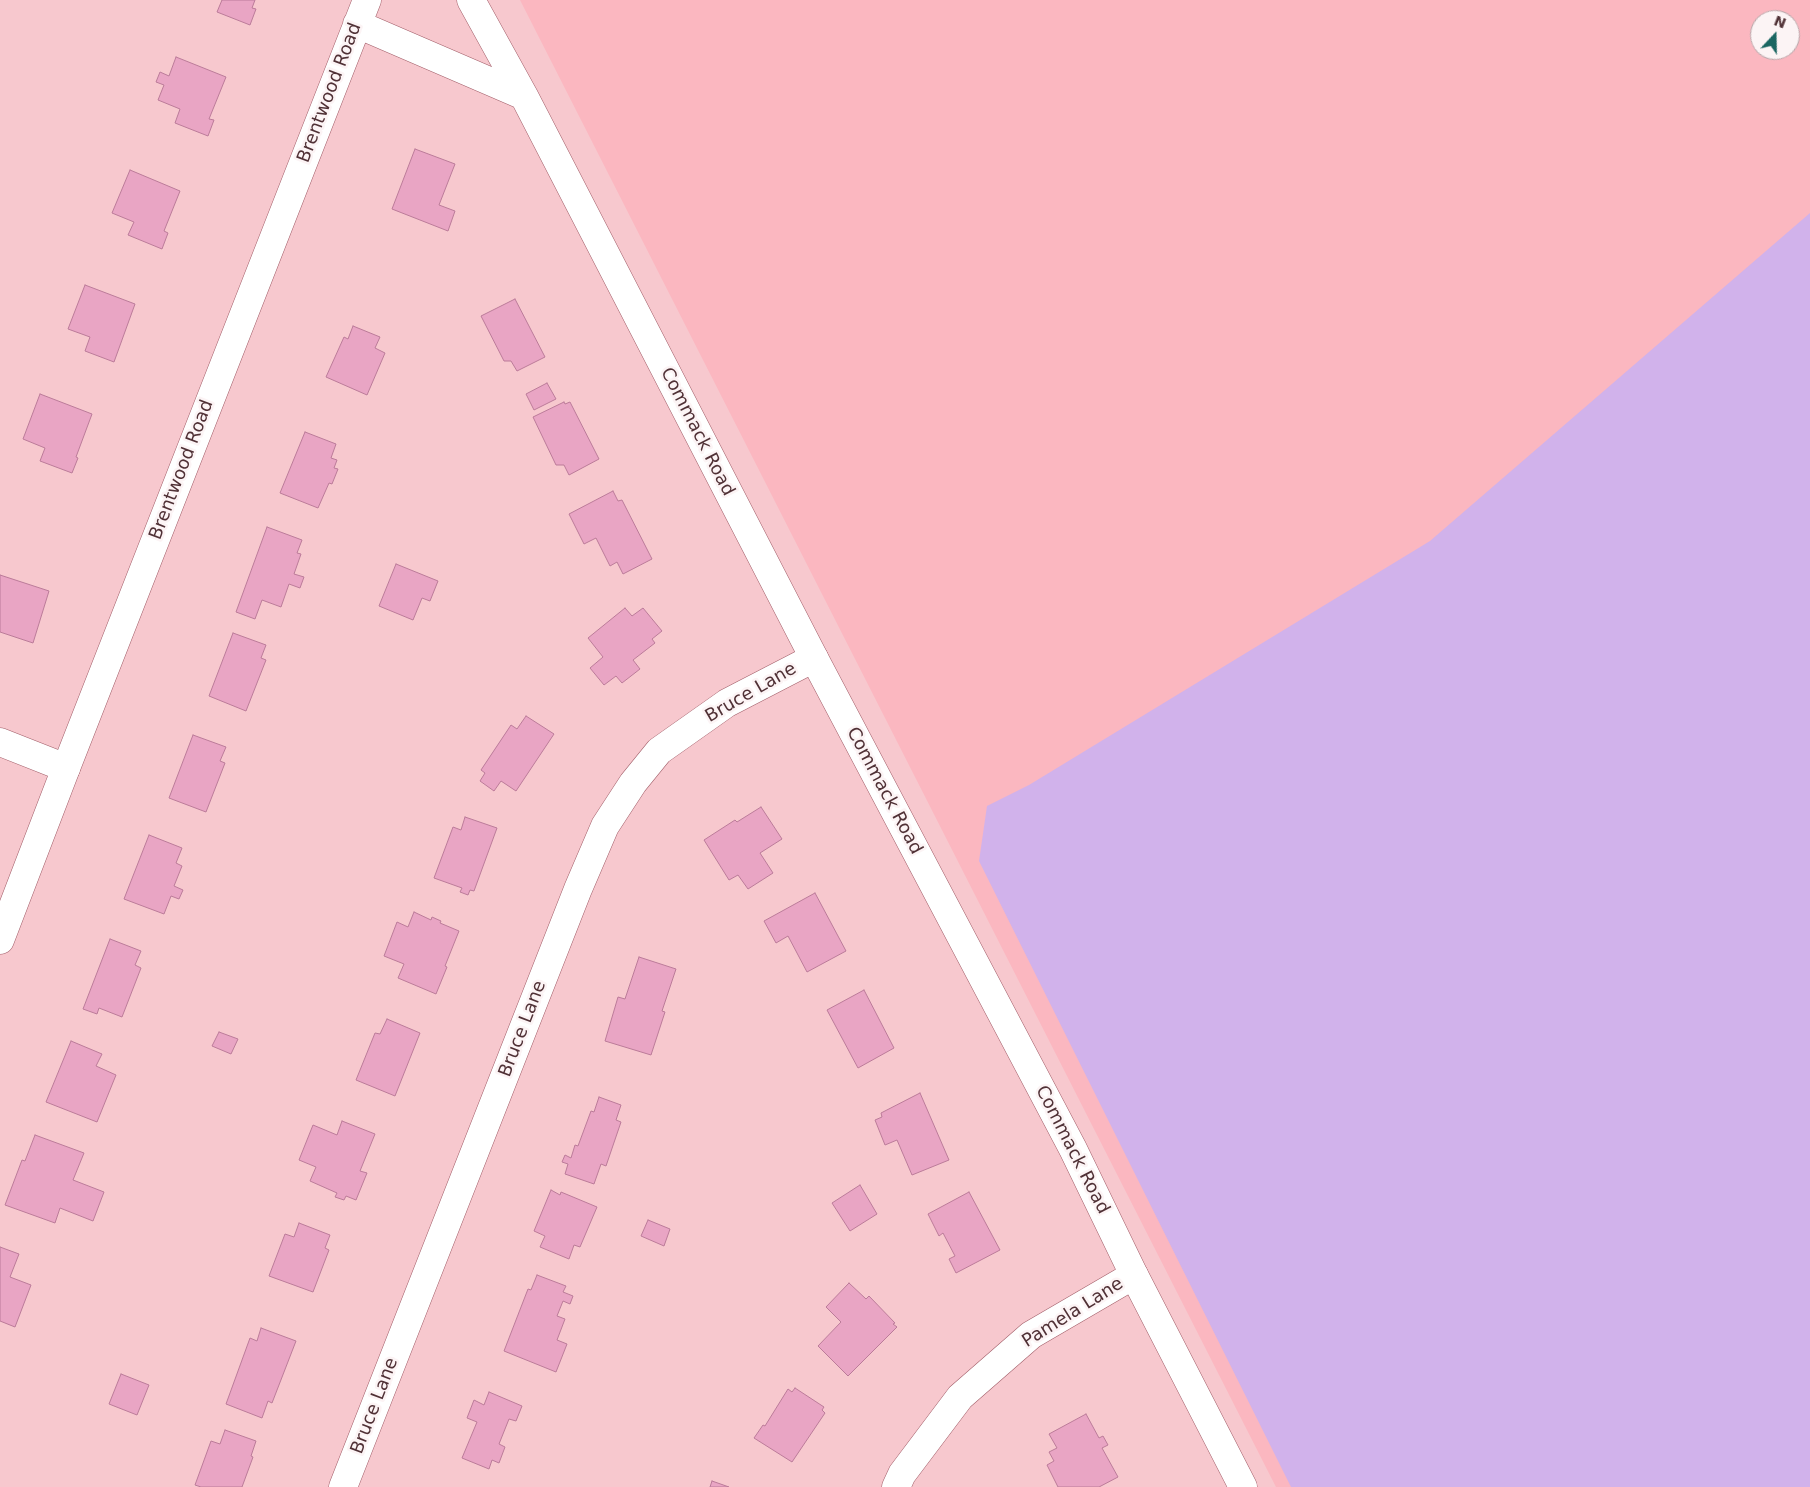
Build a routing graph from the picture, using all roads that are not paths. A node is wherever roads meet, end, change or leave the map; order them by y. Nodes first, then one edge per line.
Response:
1 (471, 0) edge
2 (362, 12) edge
3 (524, 96) junction
4 (814, 658) junction
5 (0, 742) edge
6 (66, 768) junction
7 (0, 940) edge
8 (1134, 1275) junction
9 (343, 1487) edge
10 (896, 1487) edge
11 (1243, 1487) edge

1 - 3 street, Commack Road
2 - 3 street
2 - 6 street, Brentwood Road
3 - 4 street, Commack Road
4 - 8 street, Commack Road
4 - 9 street, Bruce Lane
5 - 6 street
6 - 7 street, Brentwood Road
8 - 10 street, Pamela Lane
8 - 11 street, Commack Road

